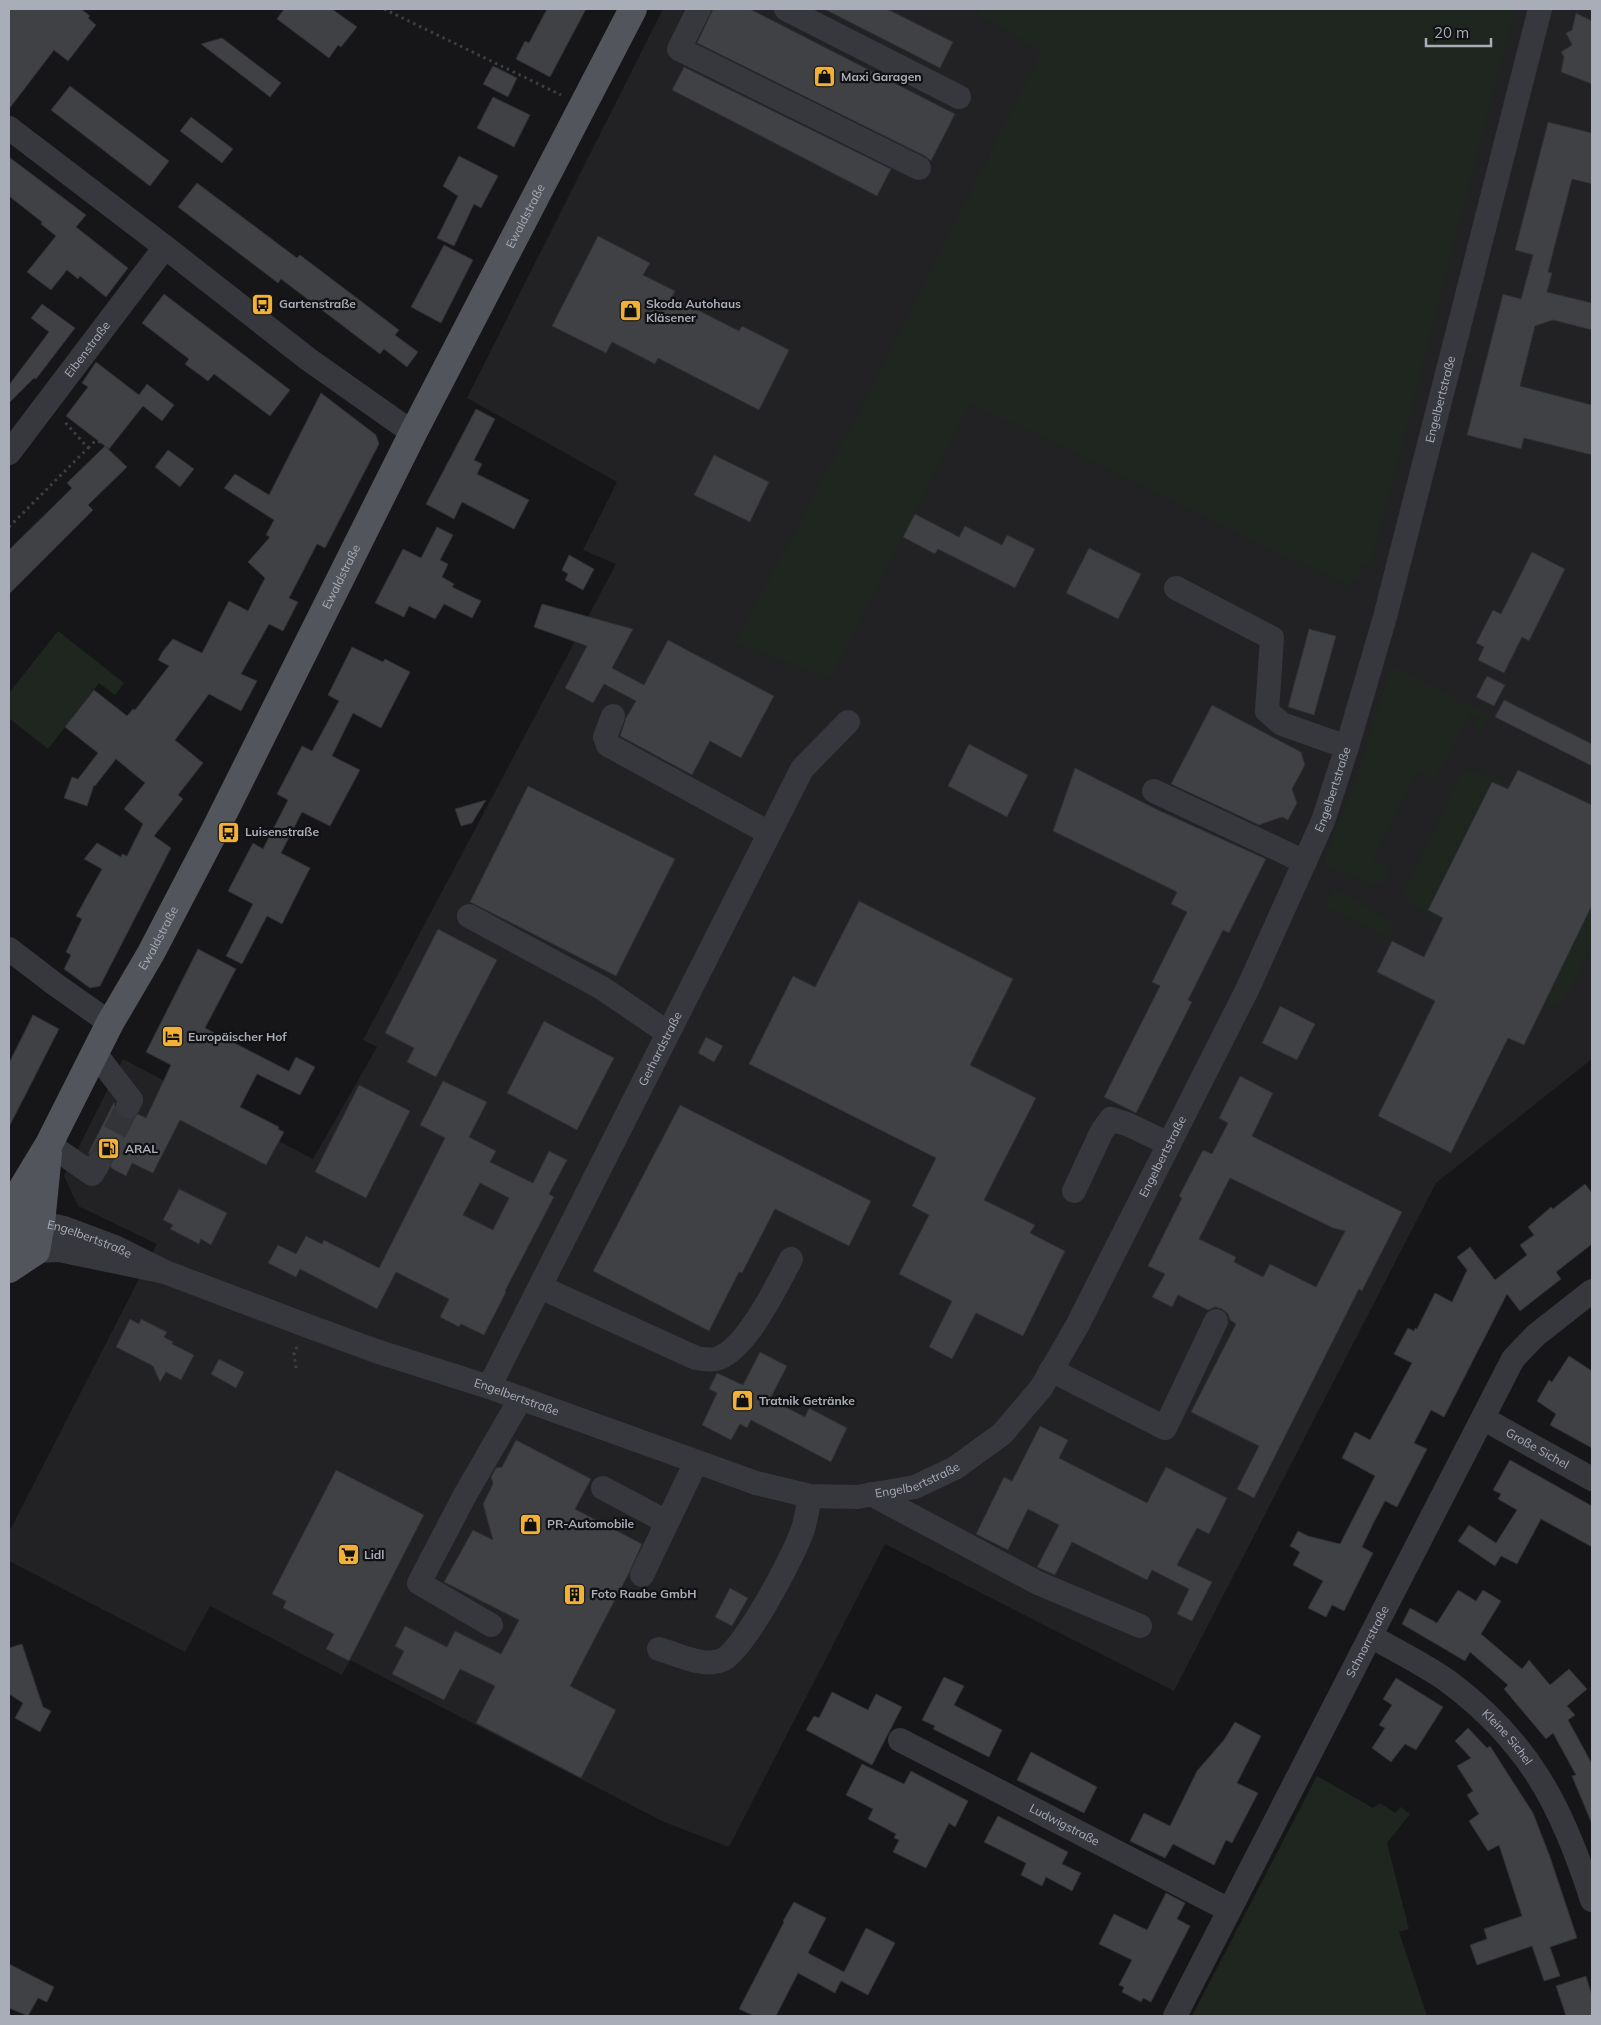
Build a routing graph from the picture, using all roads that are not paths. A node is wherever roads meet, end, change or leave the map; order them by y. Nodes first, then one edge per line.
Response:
1 (633, 9) edge
2 (699, 9) edge
3 (786, 9) edge
4 (1540, 9) edge
5 (959, 97) dead end
6 (9, 128) edge
7 (919, 168) dead end
8 (165, 247) junction
9 (413, 433) junction
10 (9, 453) edge
11 (1176, 588) dead end
12 (613, 716) dead end
13 (848, 722) dead end
14 (1348, 747) junction
15 (1154, 791) dead end
16 (769, 834) junction
17 (1305, 862) junction
18 (469, 916) dead end
19 (9, 949) edge
20 (110, 1023) junction
21 (668, 1033) junction
22 (95, 1053) junction
23 (128, 1106) dead end
24 (49, 1144) junction
25 (1169, 1144) junction
26 (98, 1164) dead end
27 (1074, 1191) dead end
28 (23, 1230) edge
29 (36, 1251) junction
30 (791, 1259) dead end
31 (9, 1269) edge
32 (165, 1272) junction
33 (540, 1286) junction
34 (1592, 1291) edge
35 (1216, 1321) dead end
36 (1051, 1370) junction
37 (489, 1386) junction
38 (521, 1398) junction
39 (1484, 1419) junction
40 (696, 1462) junction
41 (1592, 1479) edge
42 (603, 1488) dead end
43 (871, 1494) junction
44 (810, 1496) junction
45 (667, 1522) junction
46 (642, 1575) dead end
47 (491, 1625) dead end
48 (1140, 1626) dead end
49 (1371, 1636) junction
50 (659, 1649) dead end
51 (900, 1740) dead end
52 (1591, 1890) edge
53 (1229, 1910) junction
54 (1175, 2016) edge

1 - 9 main road, Ewaldstraße
2 - 7 street
3 - 5 street
4 - 14 street, Engelbertstraße
6 - 8 street
8 - 9 street
8 - 10 street, Eibenstraße
9 - 20 main road, Ewaldstraße
11 - 14 street
12 - 16 street
13 - 16 street, Gerhardstraße
14 - 17 street, Engelbertstraße
15 - 17 street
16 - 21 street, Gerhardstraße
17 - 25 street, Engelbertstraße
18 - 21 street
19 - 20 street
20 - 22 main road, Ewaldstraße
21 - 33 street, Gerhardstraße
22 - 23 street
22 - 24 main road, Ewaldstraße
24 - 26 street
24 - 28 main road, Ewaldstraße
25 - 27 street
25 - 36 street, Engelbertstraße
28 - 29 main road, Ewaldstraße
28 - 32 street, Engelbertstraße
29 - 31 main road
29 - 32 street, Engelbertstraße
30 - 33 street
32 - 37 street, Engelbertstraße
33 - 37 street, Gerhardstraße
34 - 39 street, Schnorrstraße
35 - 36 street
36 - 43 street, Engelbertstraße
37 - 38 street, Engelbertstraße
38 - 40 street, Engelbertstraße
38 - 47 street
39 - 41 street, Große Sichel
39 - 49 street, Schnorrstraße
40 - 44 street, Engelbertstraße
40 - 45 street
42 - 45 street
43 - 44 street, Engelbertstraße
43 - 48 street
44 - 50 street
45 - 46 street
49 - 52 street, Kleine Sichel
49 - 53 street, Schnorrstraße
51 - 53 street, Ludwigstraße
53 - 54 street, Schnorrstraße

